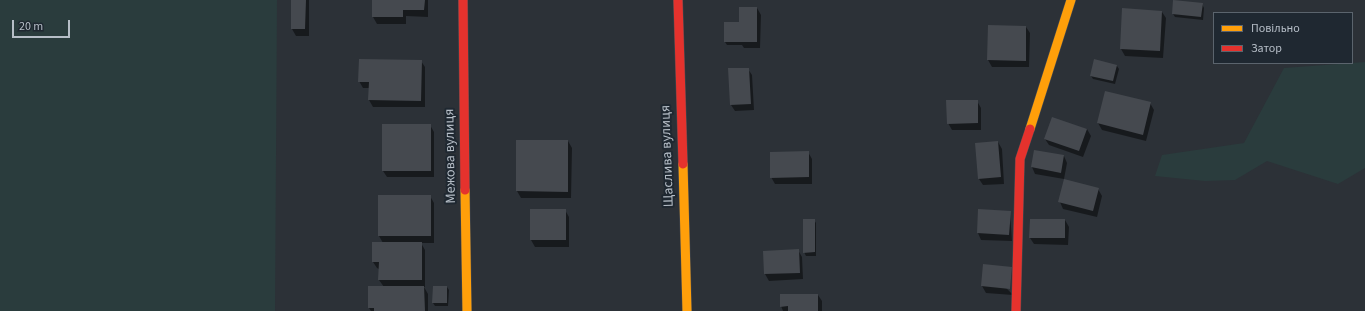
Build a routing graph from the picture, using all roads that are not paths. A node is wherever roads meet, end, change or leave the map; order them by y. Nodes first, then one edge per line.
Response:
1 (463, 0) edge
2 (678, 0) edge
3 (1071, 0) edge
4 (467, 311) edge
5 (687, 311) edge
6 (1016, 311) edge

1 - 4 street, Межова вулиця
2 - 5 street, Щаслива вулиця
3 - 6 street

